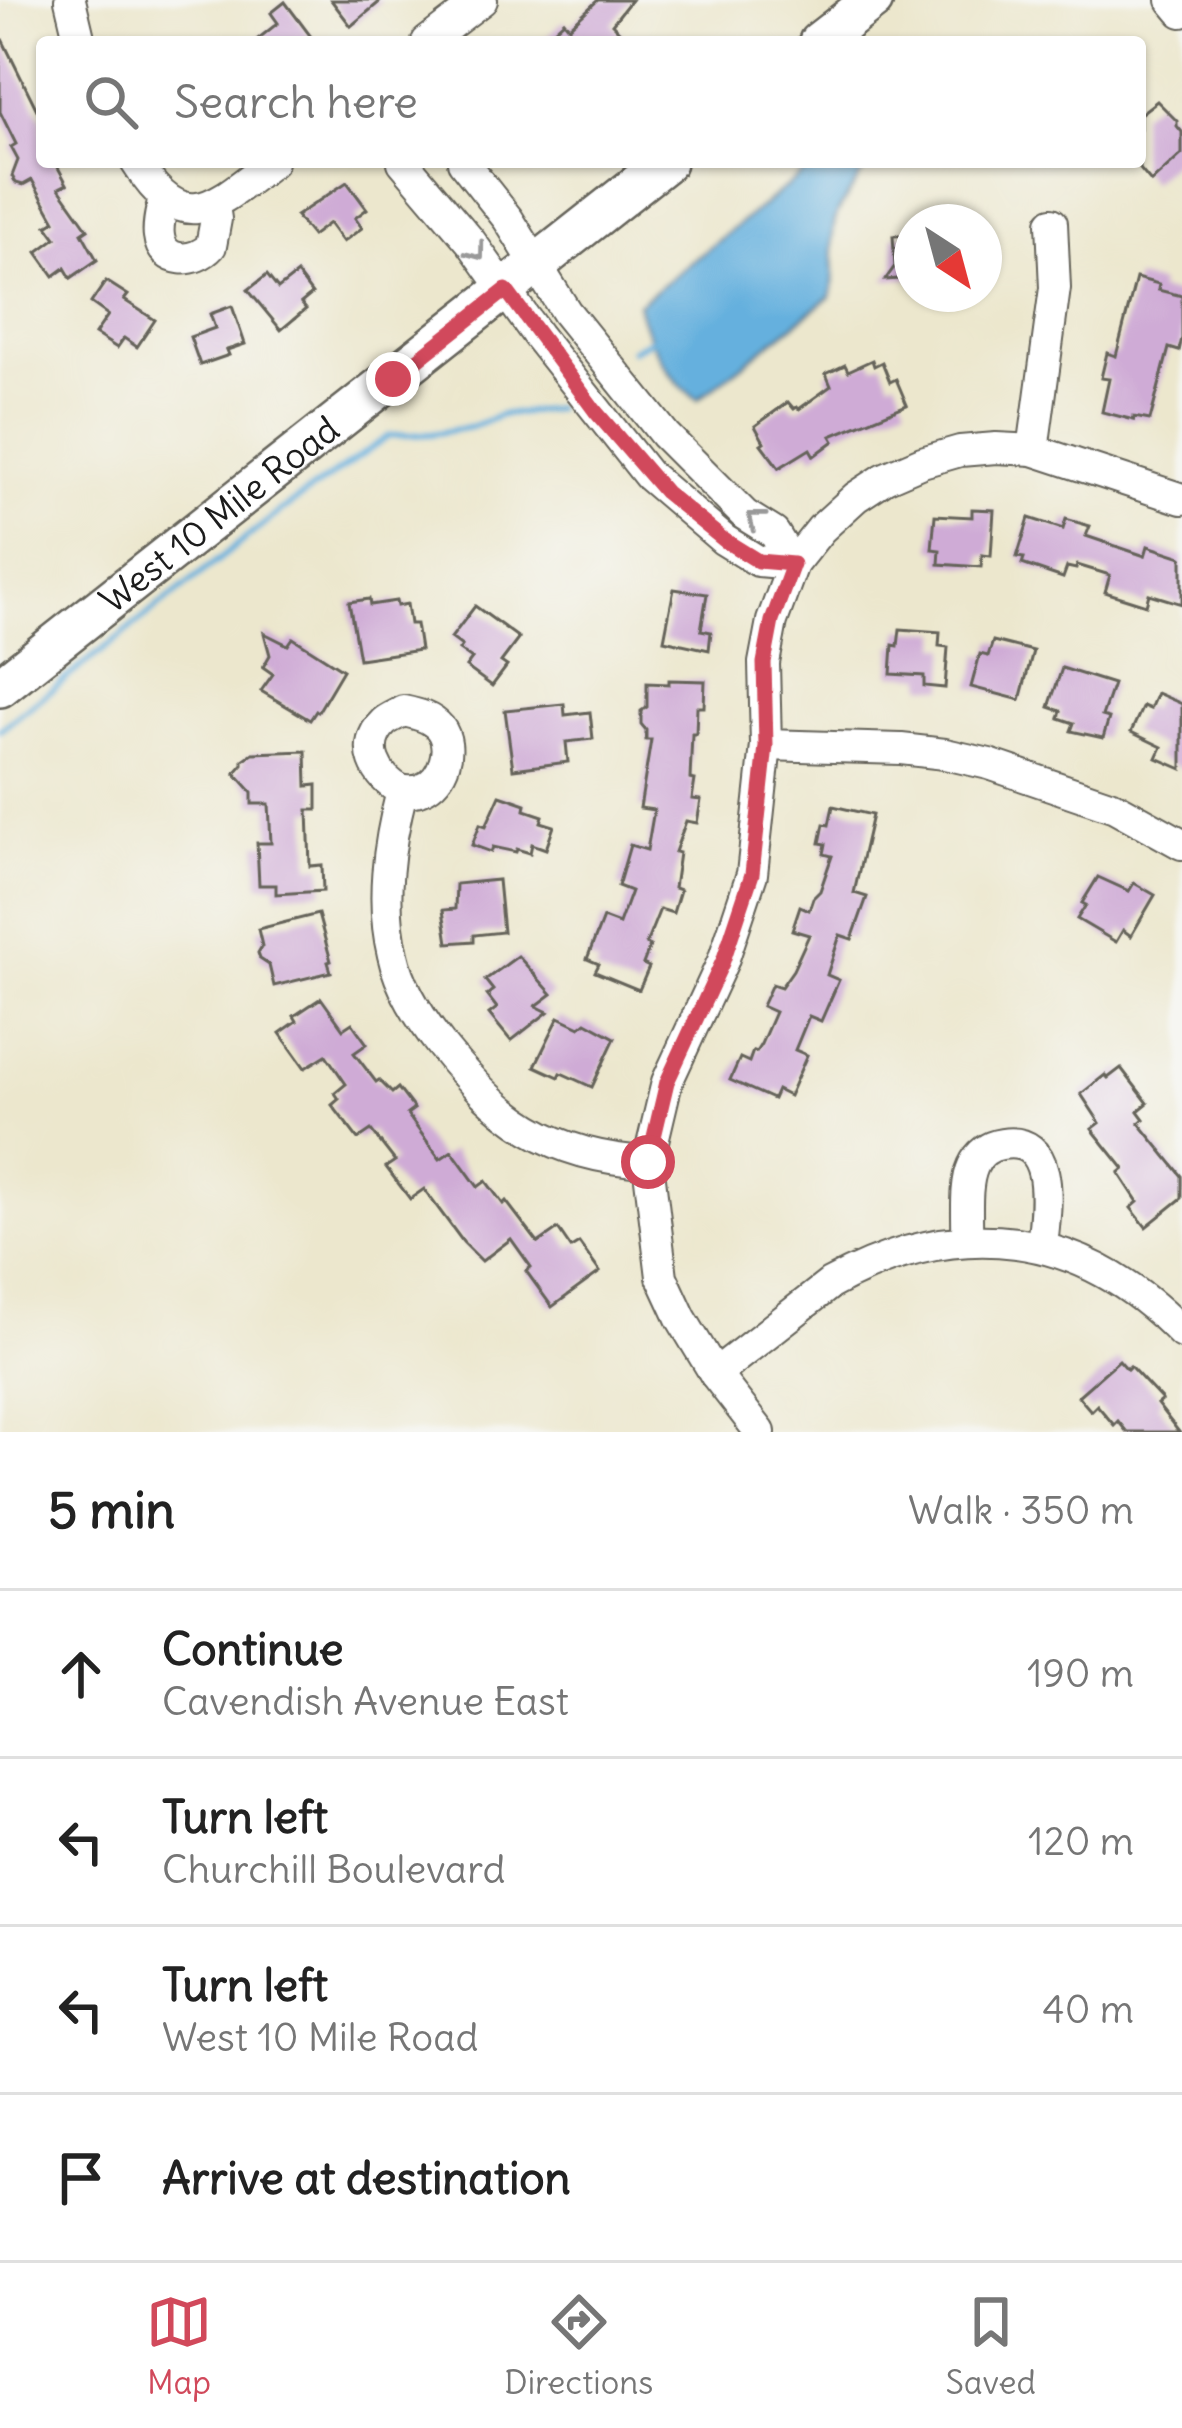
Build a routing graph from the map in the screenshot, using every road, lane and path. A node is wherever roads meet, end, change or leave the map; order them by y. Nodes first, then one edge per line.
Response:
1 (70, 0) edge
2 (482, 0) edge
3 (873, 0) edge
4 (1172, 0) edge
5 (1182, 12) edge
6 (79, 36) edge
7 (435, 36) edge
8 (827, 36) edge
9 (143, 168) edge
10 (260, 168) edge
11 (408, 168) edge
12 (456, 168) edge
13 (469, 168) edge
14 (659, 168) edge
15 (425, 191) junction
16 (1052, 223) dead end
17 (538, 265) junction
18 (506, 290) junction
19 (627, 388) junction
20 (596, 412) junction
21 (1033, 450) junction
22 (1182, 499) edge
23 (793, 564) junction
24 (0, 687) edge
25 (766, 746) junction
26 (402, 791) dead end
27 (1182, 844) edge
28 (648, 1162) junction
29 (967, 1240) junction
30 (1042, 1247) junction
31 (1182, 1333) edge
32 (715, 1374) junction
33 (760, 1432) edge

1 - 6 street
2 - 7 street
3 - 8 main road
4 - 5 street
9 - 10 street
11 - 15 street
12 - 15 street
13 - 17 street
14 - 17 main road, West 10 Mile Road
15 -> 18 street
16 - 21 street
17 - 18 main road, West 10 Mile Road
17 - 19 street
18 - 20 street
18 - 24 main road, West 10 Mile Road
19 - 20 street
23 -> 19 street
20 - 23 street
21 - 22 street
21 - 23 street
23 - 25 street
25 - 27 street
25 - 28 street
26 - 28 street
28 - 32 street
29 - 30 street
29 - 30 street
29 - 32 street
30 - 31 street
32 - 33 street

